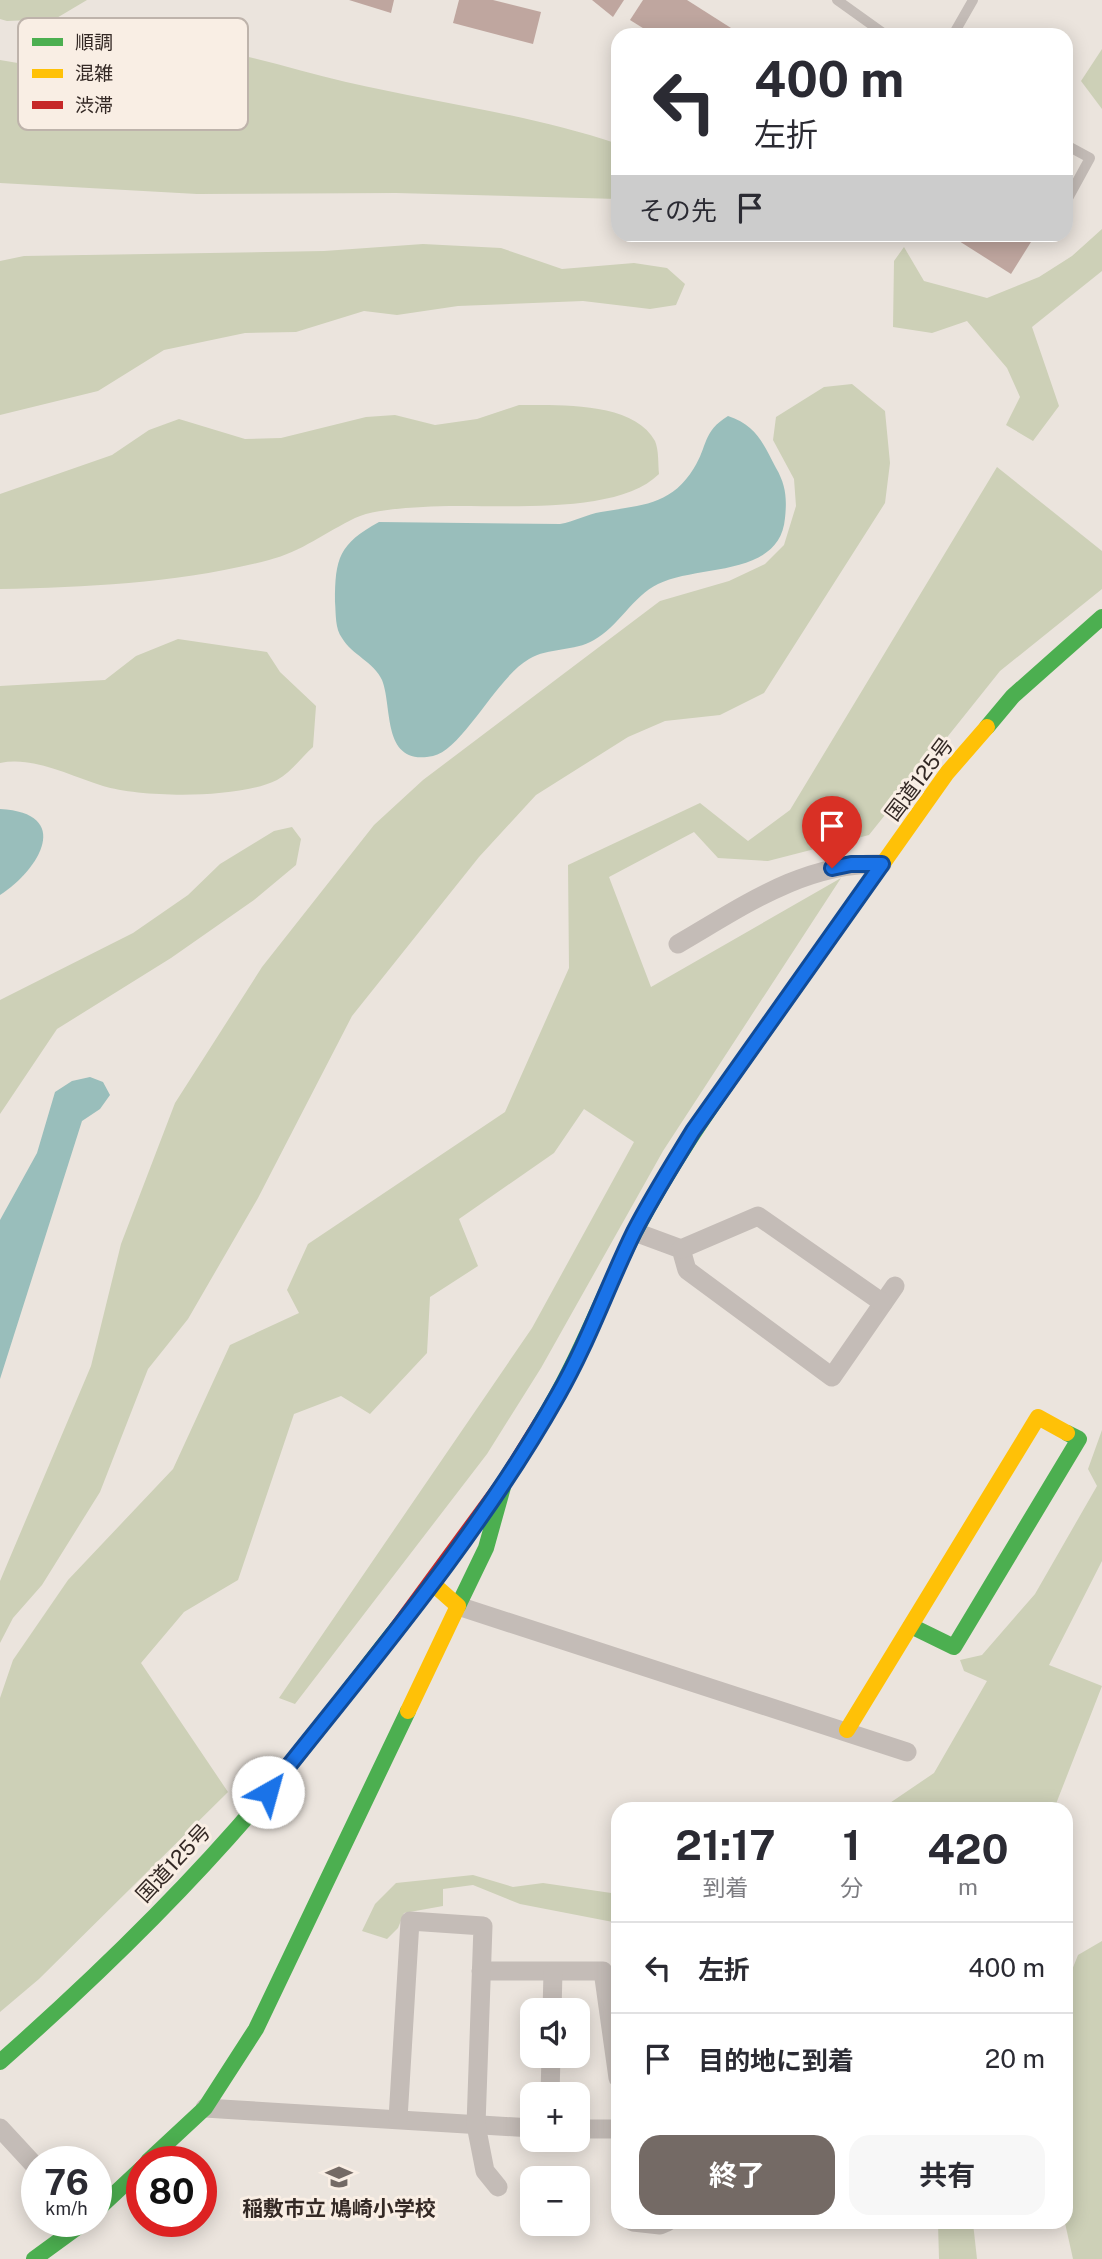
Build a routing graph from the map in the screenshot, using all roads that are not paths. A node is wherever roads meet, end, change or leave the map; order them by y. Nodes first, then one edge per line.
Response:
1 (837, 0) edge
2 (973, 0) edge
3 (876, 28) edge
4 (957, 28) edge
5 (1073, 149) edge
6 (1073, 189) edge
7 (1102, 617) edge
8 (882, 864) junction
9 (678, 944) dead end
10 (635, 1232) junction
11 (681, 1249) junction
12 (895, 1286) dead end
13 (883, 1303) junction
14 (504, 1482) junction
15 (432, 1583) junction
16 (458, 1606) junction
17 (911, 1626) junction
18 (847, 1730) junction
19 (907, 1752) dead end
20 (481, 1971) junction
21 (553, 1972) junction
22 (552, 1998) edge
23 (611, 2029) edge
24 (0, 2062) edge
25 (205, 2108) junction
26 (398, 2119) junction
27 (475, 2125) junction
28 (520, 2127) edge
29 (0, 2128) edge
30 (590, 2129) edge
31 (611, 2129) edge
32 (165, 2146) edge
33 (21, 2151) edge
34 (126, 2183) edge
35 (498, 2187) dead end
36 (112, 2196) edge
37 (64, 2237) edge
38 (34, 2259) edge

1 - 3 lane
2 - 4 lane
5 - 6 lane
7 - 8 main road, 国道125号
8 - 9 street
8 - 10 main road, 国道125号
10 - 11 street
10 - 14 main road, 国道125号
11 - 13 street
11 - 13 street
12 - 13 street
14 - 15 main road, 国道125号
14 - 16 main road
15 - 16 main road
15 - 24 main road, 国道125号
16 - 18 street
16 - 25 main road
17 - 17 main road
17 - 18 main road
18 - 19 street
20 - 21 street
20 - 26 street
20 - 27 street
21 - 22 street
21 - 23 street
25 - 26 street
25 - 32 main road
26 - 27 street
27 - 28 street
27 - 35 street
29 - 33 street
30 - 31 street
34 - 36 main road
37 - 38 main road

